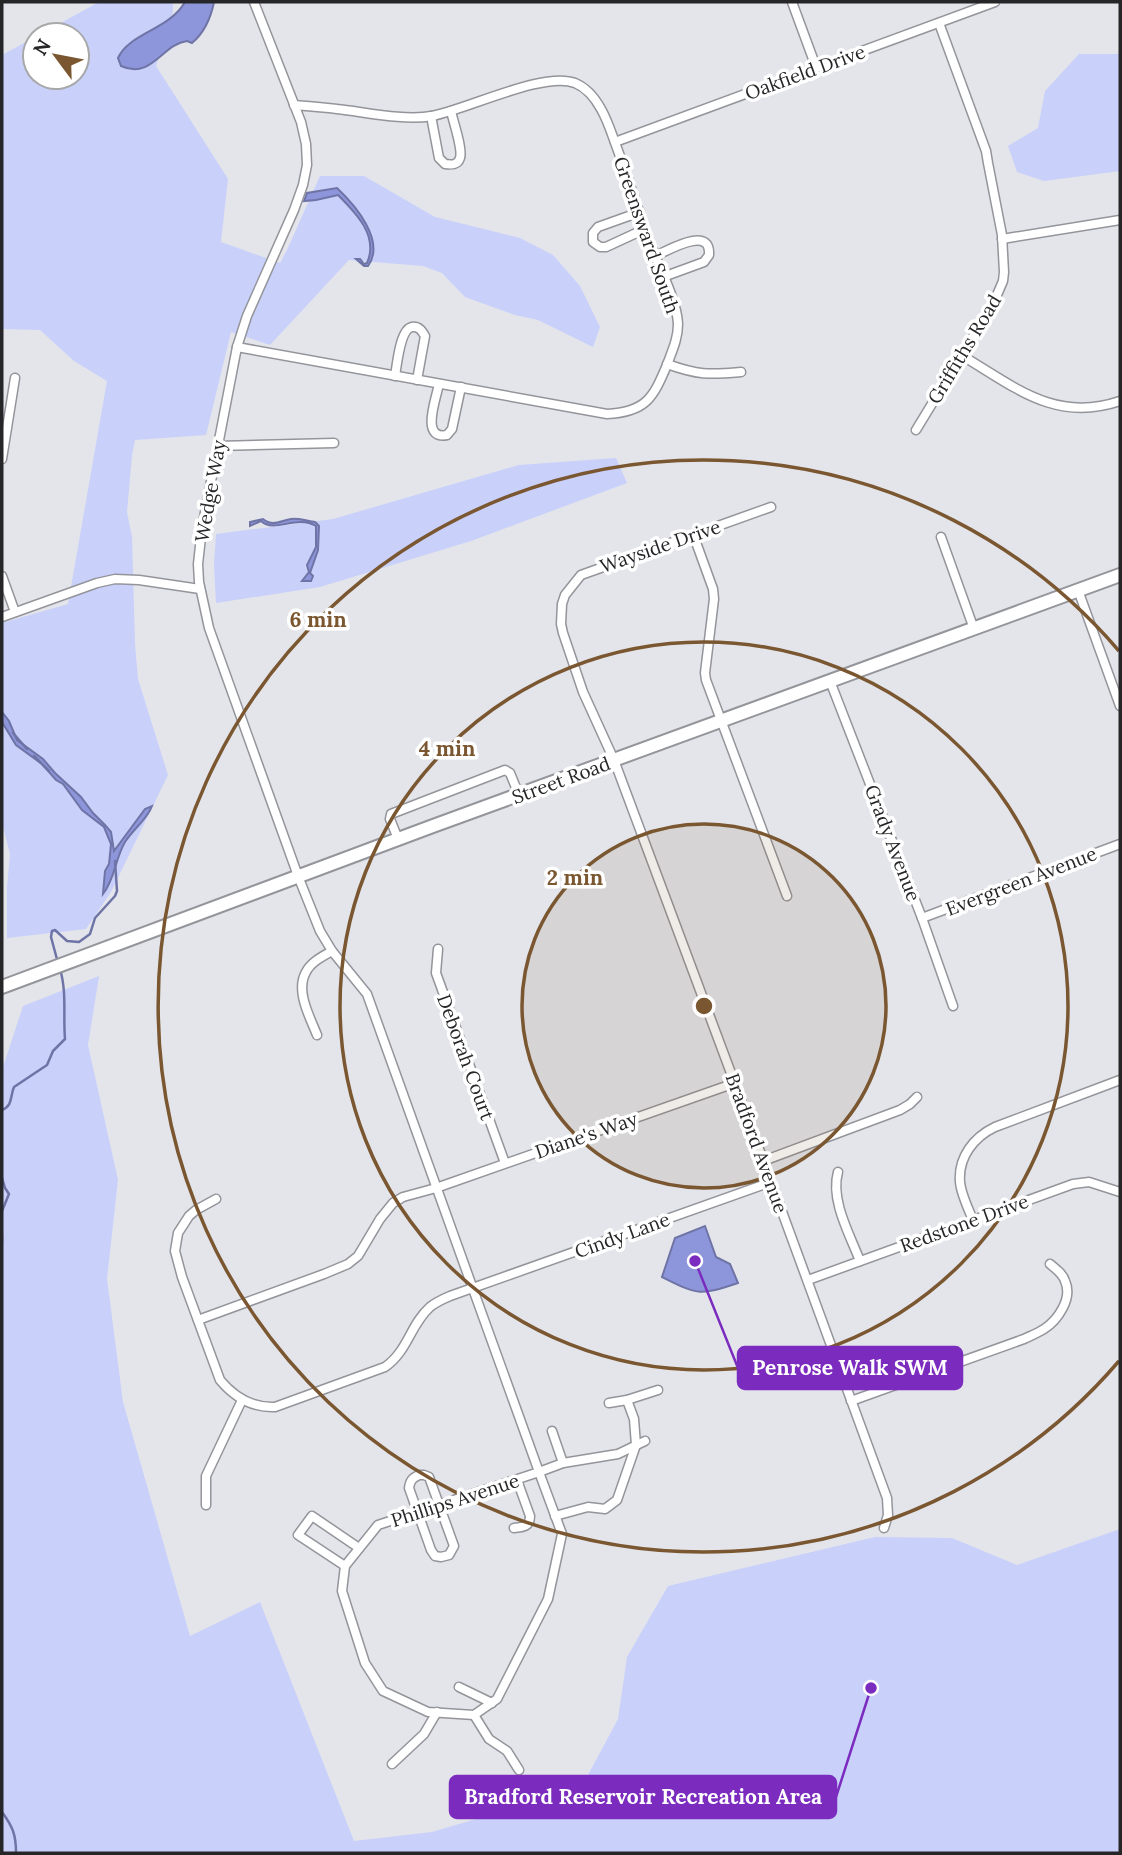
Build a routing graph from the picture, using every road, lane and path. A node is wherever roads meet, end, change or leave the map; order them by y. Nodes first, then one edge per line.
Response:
1 (254, 2) edge
2 (792, 2) edge
3 (995, 2) edge
4 (939, 23) junction
5 (816, 67) junction
6 (294, 105) junction
7 (451, 111) junction
8 (431, 116) junction
9 (615, 142) junction
10 (640, 212) junction
11 (1120, 220) edge
12 (645, 229) junction
13 (1002, 239) junction
14 (655, 256) junction
15 (663, 277) junction
16 (237, 347) junction
17 (961, 355) junction
18 (667, 364) junction
19 (741, 372) dead end
20 (395, 376) junction
21 (15, 378) dead end
22 (417, 380) junction
23 (439, 384) junction
24 (461, 387) junction
25 (1120, 401) edge
26 (916, 430) dead end
27 (334, 443) dead end
28 (218, 446) junction
29 (2, 459) edge
30 (771, 508) dead end
31 (693, 534) junction
32 (941, 537) dead end
33 (1120, 575) edge
34 (2, 576) edge
35 (200, 589) junction
36 (1078, 590) junction
37 (15, 612) junction
38 (2, 617) edge
39 (974, 629) junction
40 (830, 681) junction
41 (1120, 703) edge
42 (721, 721) junction
43 (614, 760) junction
44 (519, 795) junction
45 (398, 839) junction
46 (1120, 844) edge
47 (298, 876) junction
48 (787, 896) dead end
49 (922, 918) junction
50 (438, 949) dead end
51 (332, 950) junction
52 (2, 987) edge
53 (953, 1006) dead end
54 (317, 1035) dead end
55 (1120, 1080) edge
56 (735, 1083) junction
57 (917, 1097) dead end
58 (763, 1161) junction
59 (505, 1163) junction
60 (838, 1172) dead end
61 (771, 1182) junction
62 (436, 1188) junction
63 (1120, 1192) edge
64 (216, 1199) dead end
65 (973, 1220) junction
66 (860, 1261) junction
67 (1050, 1264) dead end
68 (808, 1280) junction
69 (473, 1289) junction
70 (198, 1320) junction
71 (658, 1390) dead end
72 (242, 1400) junction
73 (627, 1400) junction
74 (851, 1401) junction
75 (609, 1403) dead end
76 (552, 1431) dead end
77 (640, 1443) junction
78 (564, 1463) junction
79 (540, 1472) junction
80 (517, 1480) junction
81 (206, 1505) dead end
82 (440, 1505) junction
83 (418, 1512) junction
84 (555, 1516) junction
85 (514, 1528) dead end
86 (884, 1528) dead end
87 (359, 1548) junction
88 (345, 1566) junction
89 (459, 1686) dead end
90 (492, 1703) junction
91 (437, 1712) junction
92 (474, 1714) junction
93 (392, 1764) dead end
94 (519, 1770) dead end

1 - 6 street, Wedge Way
2 - 5 street
3 - 4 street, Oakfield Drive
4 - 5 street, Oakfield Drive
4 - 13 street, Griffiths Road
5 - 9 street, Oakfield Drive
6 - 8 street, Greensward South
6 - 16 street, Wedge Way
7 - 8 street, Greensward South
7 - 8 street
7 - 9 street, Greensward South
9 - 10 street, Greensward South
10 - 12 street, Greensward South
10 - 12 street
11 - 13 street
12 - 14 street, Greensward South
13 - 17 street, Griffiths Road
14 - 15 street, Greensward South
14 - 15 street
15 - 18 street, Greensward South
16 - 20 street
16 - 28 street, Wedge Way
17 - 25 street
17 - 26 street, Griffiths Road
18 - 19 street
18 - 24 street, Greensward South
20 - 22 street
20 - 22 street
21 - 29 street
22 - 23 street, Greensward South
23 - 24 street, Greensward South
23 - 24 street
27 - 28 street
28 - 35 street, Wedge Way
30 - 31 street, Wayside Drive
31 - 42 street
31 - 43 street, Wayside Drive
32 - 39 street
33 - 36 main road, Street Road
34 - 37 street
35 - 37 street
35 - 47 street, Wedge Way
36 - 39 main road, Street Road
36 - 41 street
37 - 38 street
39 - 40 main road, Street Road
40 - 42 main road, Street Road
40 - 49 street, Grady Avenue
42 - 43 main road, Street Road
42 - 48 street
43 - 44 main road, Street Road
43 - 56 street, Bradford Avenue
44 - 45 main road, Street Road
44 - 45 street
45 - 47 main road, Street Road
46 - 49 street, Evergreen Avenue
47 - 51 street, Phillips Avenue
47 - 52 main road, Street Road
49 - 53 street, Grady Avenue
50 - 59 street, Deborah Court
51 - 54 street
51 - 62 street, Phillips Avenue
55 - 65 street
56 - 58 street, Bradford Avenue
56 - 59 street, Diane's Way
57 - 58 street
58 - 61 street, Bradford Avenue
59 - 62 street, Diane's Way
60 - 66 street
61 - 68 street, Bradford Avenue
61 - 69 street, Cindy Lane
62 - 69 street, Phillips Avenue
62 - 70 street, Diane's Way
63 - 65 street, Redstone Drive
64 - 70 street
65 - 66 street, Redstone Drive
66 - 68 street, Redstone Drive
67 - 74 street
68 - 74 street, Bradford Avenue
69 - 72 street, Cindy Lane
69 - 79 street, Phillips Avenue
70 - 72 street
71 - 73 street
72 - 81 street
73 - 75 street
73 - 77 street
74 - 86 street, Bradford Avenue
76 - 78 street
77 - 78 street
77 - 84 street
78 - 79 street
79 - 80 street, Phillips Avenue
79 - 84 street, Phillips Avenue
80 - 82 street, Phillips Avenue
80 - 85 street
82 - 83 street, Phillips Avenue
82 - 83 street
82 - 83 street
83 - 87 street, Phillips Avenue
84 - 90 street, Phillips Avenue
87 - 88 street, Phillips Avenue
87 - 88 street
88 - 91 street
89 - 90 street
90 - 92 street, Phillips Avenue
91 - 92 street
91 - 93 street
92 - 94 street

